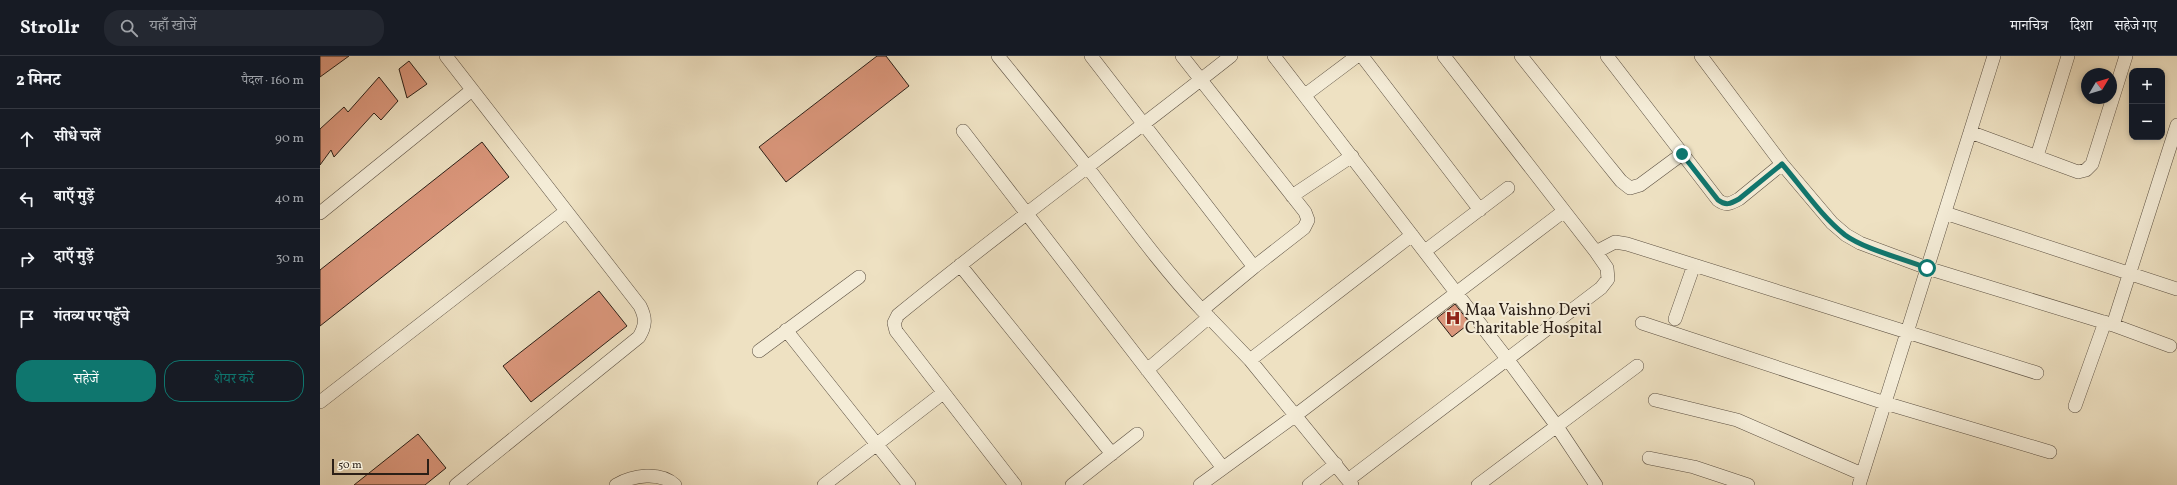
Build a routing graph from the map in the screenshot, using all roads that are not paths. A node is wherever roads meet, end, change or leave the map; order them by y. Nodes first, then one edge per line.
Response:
1 (446, 56) edge
2 (998, 56) edge
3 (1091, 56) edge
4 (1182, 56) edge
5 (1231, 56) edge
6 (1274, 56) edge
7 (1357, 56) edge
8 (1362, 56) edge
9 (1444, 56) edge
10 (1521, 56) edge
11 (1606, 56) edge
12 (1701, 56) edge
13 (1994, 56) edge
14 (2068, 56) edge
15 (2126, 56) edge
16 (1201, 80) junction
17 (472, 90) junction
18 (1305, 95) junction
19 (1145, 124) junction
20 (2177, 125) edge
21 (963, 131) dead end
22 (1970, 132) junction
23 (1682, 154) junction
24 (1352, 156) junction
25 (2036, 156) junction
26 (1782, 164) junction
27 (1088, 168) junction
28 (1508, 188) dead end
29 (1292, 196) junction
30 (1480, 210) junction
31 (1564, 211) junction
32 (565, 212) junction
33 (320, 213) edge
34 (1945, 213) junction
35 (1027, 214) junction
36 (1412, 235) junction
37 (1425, 251) junction
38 (1596, 252) junction
39 (960, 265) junction
40 (1694, 266) junction
41 (1254, 267) junction
42 (1927, 268) junction
43 (2129, 273) junction
44 (858, 276) dead end
45 (2177, 289) edge
46 (1456, 294) junction
47 (1206, 313) junction
48 (1676, 319) dead end
49 (1642, 324) dead end
50 (2109, 324) junction
51 (786, 330) junction
52 (1907, 333) junction
53 (2170, 346) dead end
54 (759, 350) dead end
55 (1250, 360) junction
56 (1508, 360) junction
57 (1637, 366) dead end
58 (1147, 370) junction
59 (2037, 373) dead end
60 (943, 393) junction
61 (1655, 400) dead end
62 (320, 402) edge
63 (1885, 403) junction
64 (2075, 406) dead end
65 (1296, 415) junction
66 (1556, 425) junction
67 (1137, 434) dead end
68 (877, 444) junction
69 (2050, 452) dead end
70 (1112, 454) junction
71 (1649, 458) dead end
72 (1336, 464) junction
73 (1223, 468) junction
74 (1861, 480) edge
75 (1350, 482) edge
76 (456, 485) edge
77 (616, 485) edge
78 (675, 485) edge
79 (824, 485) edge
80 (909, 485) edge
81 (1015, 485) edge
82 (1072, 485) edge
83 (1200, 485) edge
84 (1309, 485) edge
85 (1478, 485) edge
86 (1596, 485) edge
87 (1748, 485) edge

1 - 17 street
2 - 27 street
3 - 19 street
4 - 16 street
5 - 16 street
6 - 18 street
7 - 18 street
8 - 30 street
9 - 31 street
10 - 23 street
11 - 23 street
12 - 26 street
13 - 22 street
14 - 25 street
15 - 25 street
16 - 19 street
16 - 29 street
17 - 32 street
17 - 33 street
18 - 24 street
19 - 27 street
19 - 41 street
20 - 43 street
21 - 35 street
22 - 25 street
22 - 34 street
23 - 26 street
24 - 29 street
24 - 36 street
26 - 42 street
27 - 35 street
27 - 47 street
28 - 30 street
29 - 41 street
30 - 37 street
31 - 38 street
31 - 46 street
32 - 62 street
32 - 76 street
34 - 42 street
34 - 43 street
35 - 39 street
35 - 58 street
36 - 37 street
36 - 55 street
37 - 46 street
38 - 40 street
38 - 56 street
39 - 60 street
39 - 70 street
40 - 48 street
40 - 52 street
41 - 47 street
42 - 50 street
42 - 52 street
43 - 45 street
43 - 50 street
44 - 51 street
46 - 56 street
46 - 65 street
47 - 55 street
47 - 58 street
49 - 63 street
50 - 53 street
50 - 64 street
51 - 54 street
51 - 68 street
52 - 59 street
52 - 63 street
55 - 65 street
56 - 66 street
56 - 75 street
57 - 66 street
58 - 73 street
60 - 68 street
60 - 81 street
61 - 74 street
63 - 69 street
63 - 74 street
65 - 72 street
65 - 73 street
66 - 85 street
66 - 86 street
67 - 70 street
68 - 79 street
68 - 80 street
70 - 82 street
71 - 87 street
72 - 75 street
72 - 84 street
73 - 83 street
77 - 78 street

